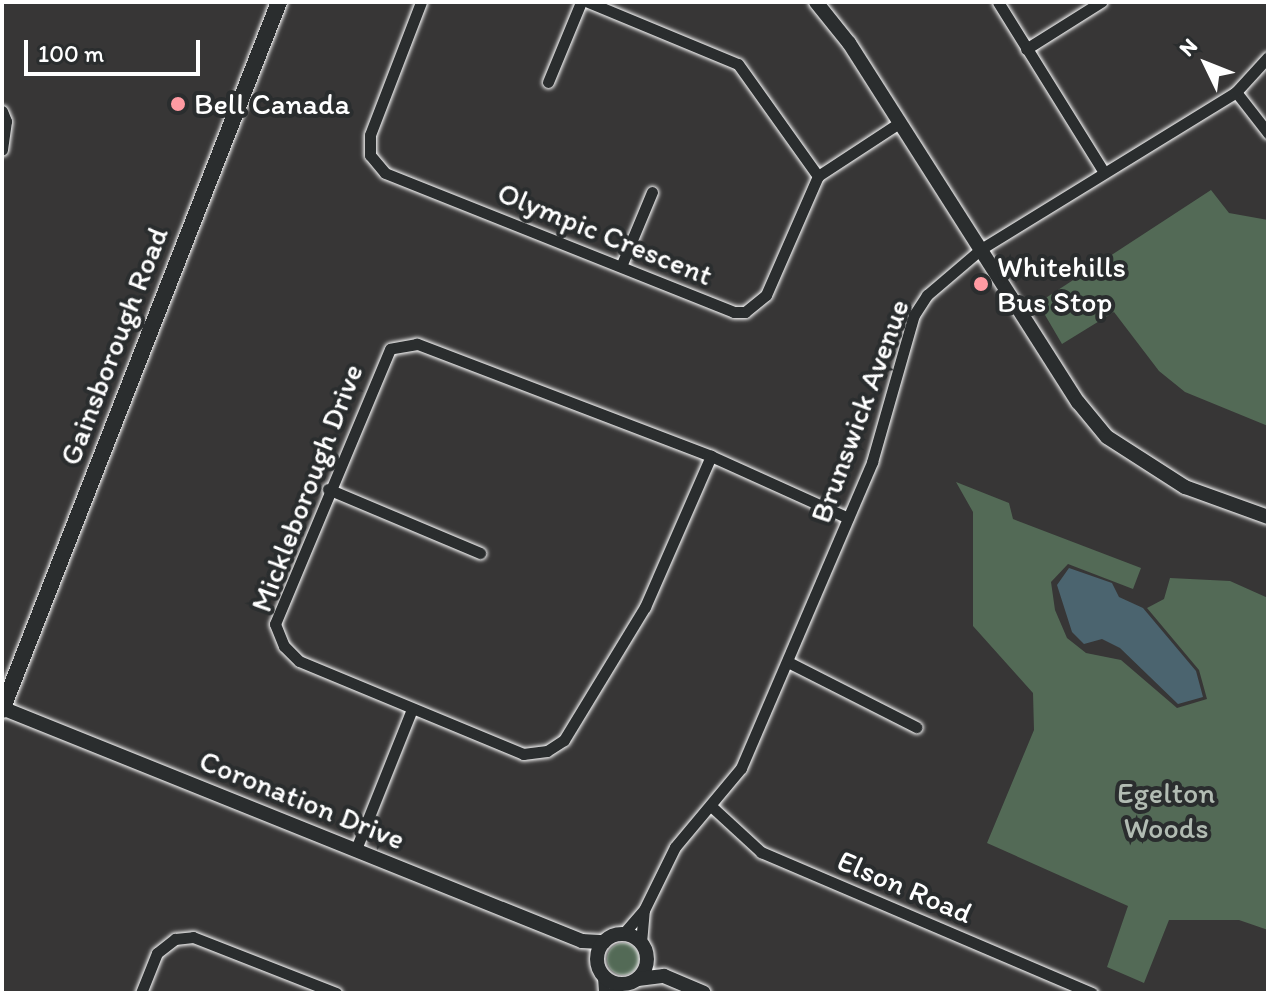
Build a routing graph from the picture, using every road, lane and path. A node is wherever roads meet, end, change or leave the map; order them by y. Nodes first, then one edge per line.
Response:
1 (279, 2) edge
2 (421, 2) edge
3 (581, 2) edge
4 (588, 2) edge
5 (816, 2) edge
6 (998, 2) edge
7 (1101, 2) edge
8 (1026, 49) junction
9 (1268, 57) edge
10 (548, 82) dead end
11 (1236, 92) junction
12 (2, 111) edge
13 (899, 123) junction
14 (1268, 133) edge
15 (2, 150) edge
16 (1104, 172) junction
17 (818, 176) junction
18 (652, 192) dead end
19 (981, 249) junction
20 (622, 264) junction
21 (711, 456) junction
22 (328, 489) junction
23 (1268, 517) edge
24 (848, 518) junction
25 (480, 553) dead end
26 (788, 662) junction
27 (2, 709) edge
28 (412, 709) junction
29 (916, 727) dead end
30 (712, 807) junction
31 (356, 849) junction
32 (644, 910) junction
33 (623, 934) junction
34 (582, 941) junction
35 (604, 942) junction
36 (644, 949) junction
37 (597, 959) junction
38 (664, 976) junction
39 (603, 977) junction
40 (302, 979) junction
41 (638, 979) junction
42 (616, 989) edge
43 (141, 993) edge
44 (297, 993) edge
45 (336, 993) edge
46 (604, 993) edge
47 (704, 993) edge
48 (1092, 993) edge

1 - 27 main road, Gainsborough Road
2 - 20 street, Olympic Crescent
3 - 10 street
4 - 17 street
5 - 13 street
6 - 8 street
7 - 8 street
8 - 16 street
9 - 11 street, Brunswick Avenue
11 - 14 street
11 - 16 street, Brunswick Avenue
12 - 15 street
13 - 17 street
13 - 19 street
16 - 19 street, Brunswick Avenue
17 - 20 street, Olympic Crescent
18 - 20 street
19 - 23 street
19 - 24 street, Brunswick Avenue
21 - 22 street, Mickleborough Drive
21 - 24 street, Mickleborough Drive
21 - 28 street, Mickleborough Drive
22 - 25 street
22 - 28 street, Mickleborough Drive
24 - 26 street, Brunswick Avenue
26 - 29 street
26 - 30 street, Brunswick Avenue
27 - 31 street, Coronation Drive
28 - 31 street
30 - 32 street, Brunswick Avenue
30 - 48 street, Elson Road
31 - 34 street, Coronation Drive
32 - 33 street, Brunswick Avenue
32 - 36 street, Brunswick Avenue
33 - 35 street
33 - 36 street
34 - 35 street, Coronation Drive
34 - 37 street, Coronation Drive
35 - 37 street
36 - 38 street
36 - 41 street
37 - 39 street
38 - 41 street
38 - 47 street
39 - 42 street
39 - 46 street
40 - 43 street
40 - 44 street
40 - 45 street
41 - 42 street

